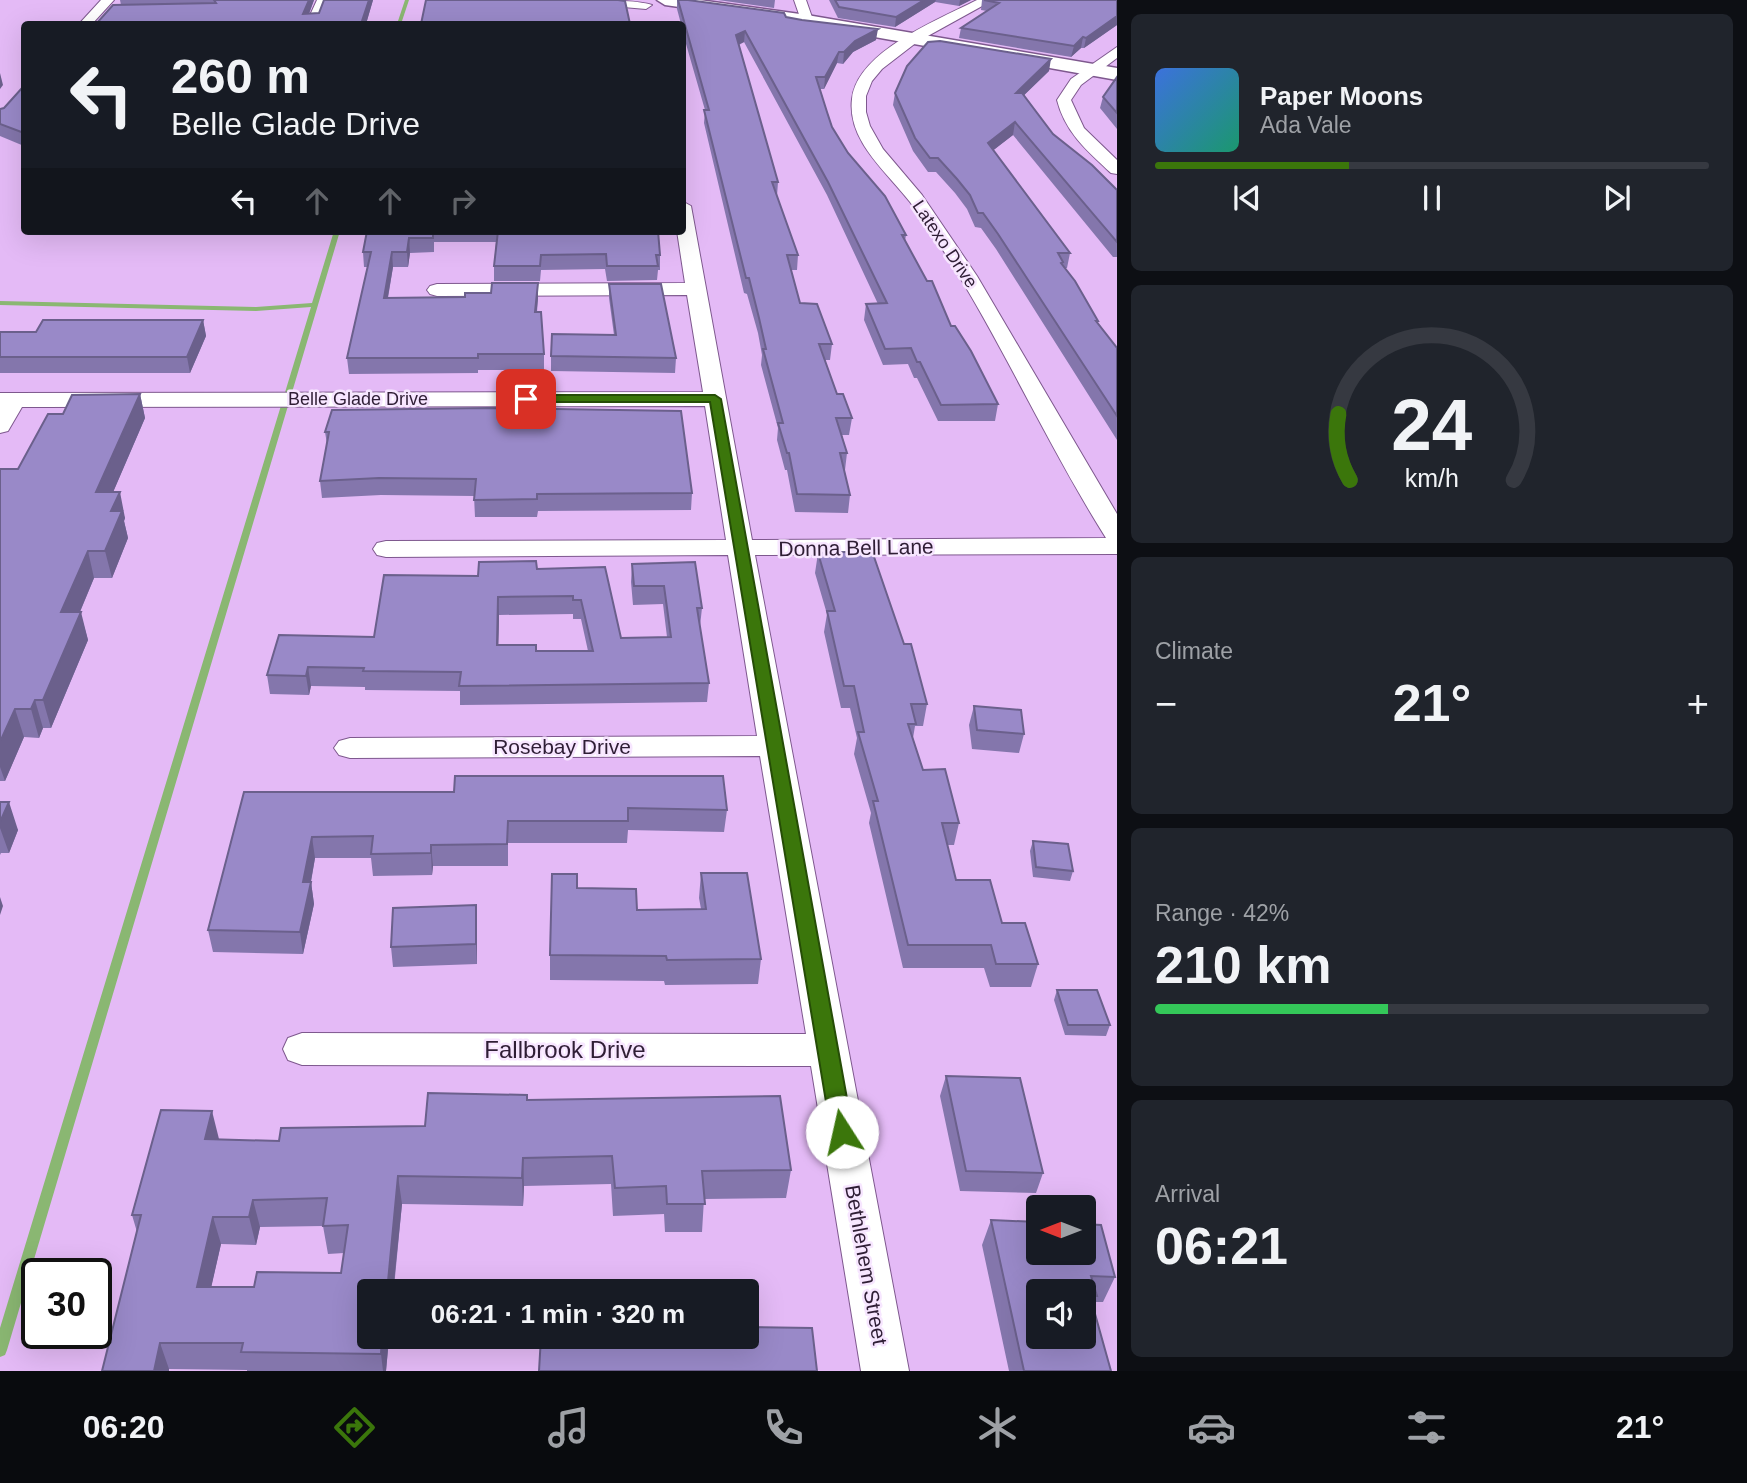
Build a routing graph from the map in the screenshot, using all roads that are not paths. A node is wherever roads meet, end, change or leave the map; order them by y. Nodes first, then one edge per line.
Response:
1 (108, 0) edge
2 (323, 0) edge
3 (590, 0) edge
4 (665, 0) edge
5 (800, 0) edge
6 (987, 0) edge
7 (647, 8) edge
8 (735, 11) junction
9 (807, 20) junction
10 (88, 21) edge
11 (311, 21) edge
12 (914, 39) junction
13 (1117, 51) edge
14 (1091, 69) junction
15 (1117, 74) edge
16 (1117, 169) edge
17 (686, 228) edge
18 (697, 289) junction
19 (437, 290) dead end
20 (715, 399) junction
21 (8, 400) edge
22 (0, 426) edge
23 (1117, 536) edge
24 (1117, 546) edge
25 (386, 549) dead end
26 (742, 549) junction
27 (774, 746) junction
28 (351, 748) dead end
29 (302, 1049) dead end
30 (828, 1050) junction
31 (886, 1371) edge

1 - 10 street
2 - 11 street
3 - 7 street
4 - 8 street
5 - 9 street
6 - 12 street, Latexo Drive
7 - 8 street
8 - 9 street
9 - 12 street
12 - 14 street
12 - 23 street, Latexo Drive
13 - 14 street
14 - 15 street
14 - 16 street
17 - 18 street, Bethlehem Street
18 - 19 street
18 - 20 street, Bethlehem Street
20 - 21 street, Belle Glade Drive
20 - 26 street, Bethlehem Street
21 - 22 street
24 - 26 street, Donna Bell Lane
25 - 26 street, Donna Bell Lane
26 - 27 street, Bethlehem Street
27 - 28 street, Rosebay Drive
27 - 30 street, Bethlehem Street
29 - 30 street, Fallbrook Drive
30 - 31 street, Bethlehem Street

